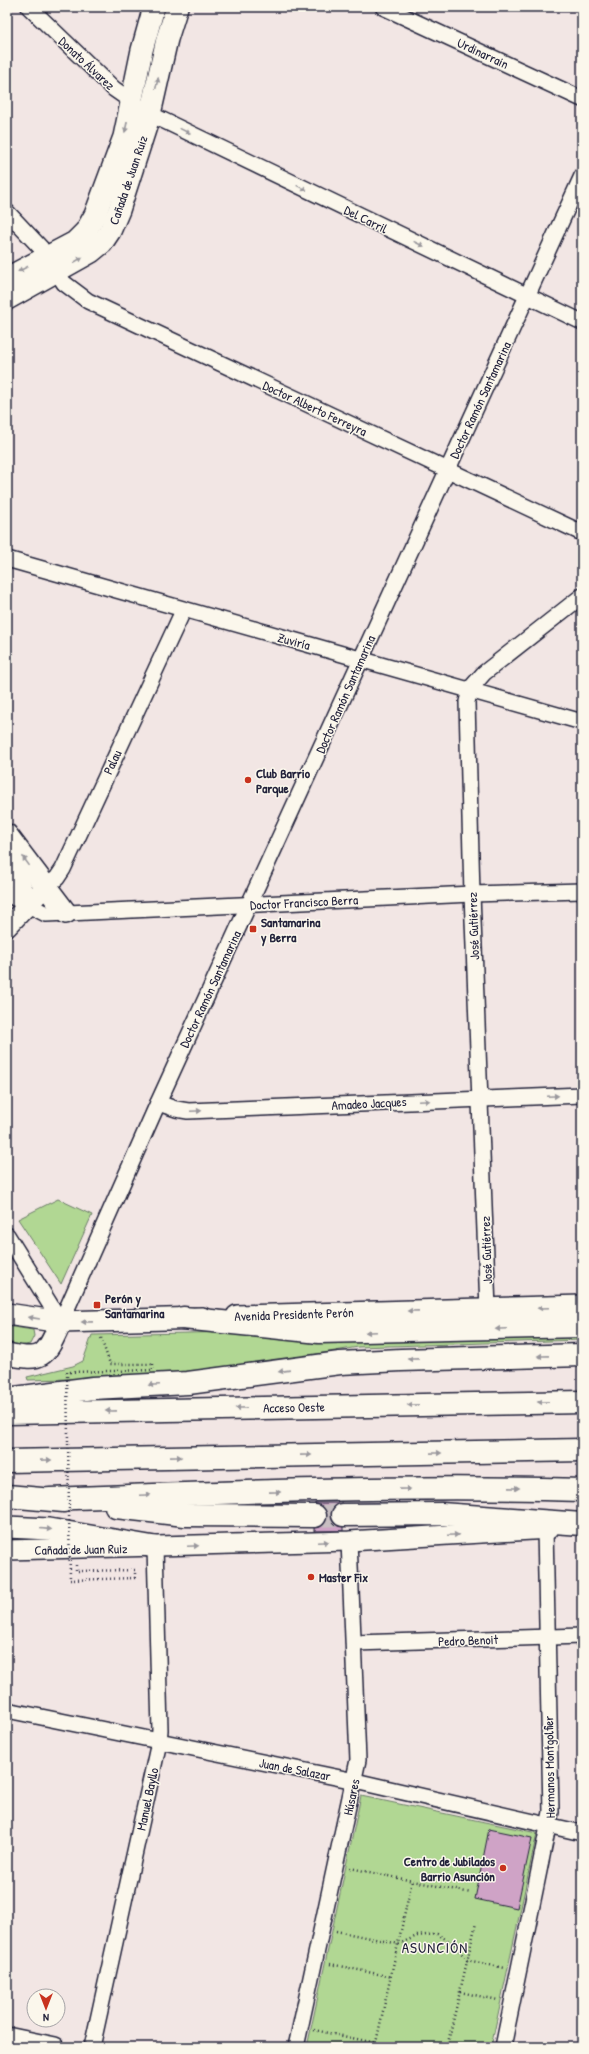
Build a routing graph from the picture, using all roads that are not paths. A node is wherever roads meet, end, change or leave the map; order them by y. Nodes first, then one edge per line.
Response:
1 (29, 7) edge
2 (154, 7) edge
3 (177, 7) edge
4 (383, 7) edge
5 (582, 99) edge
6 (131, 102) junction
7 (150, 114) junction
8 (582, 176) edge
9 (7, 212) edge
10 (52, 265) junction
11 (7, 278) edge
12 (527, 297) junction
13 (7, 299) edge
14 (582, 322) edge
15 (447, 469) junction
16 (582, 533) edge
17 (7, 560) edge
18 (582, 596) edge
19 (183, 611) junction
20 (360, 660) junction
21 (470, 689) junction
22 (582, 722) edge
23 (7, 835) edge
24 (7, 865) edge
25 (45, 887) junction
26 (582, 891) edge
27 (7, 894) edge
28 (472, 894) junction
29 (29, 905) junction
30 (249, 905) junction
31 (66, 913) junction
32 (7, 927) edge
33 (582, 1095) edge
34 (480, 1098) junction
35 (158, 1103) junction
36 (7, 1235) edge
37 (582, 1306) edge
38 (488, 1309) junction
39 (7, 1314) edge
40 (183, 1318) junction
41 (61, 1322) junction
42 (582, 1326) edge
43 (582, 1355) edge
44 (14, 1358) edge
45 (7, 1398) edge
46 (582, 1402) edge
47 (7, 1412) edge
48 (582, 1450) edge
49 (7, 1461) edge
50 (582, 1490) edge
51 (7, 1496) edge
52 (50, 1499) junction
53 (343, 1515) tunnel mouth
54 (314, 1516) tunnel mouth
55 (582, 1524) edge
56 (7, 1527) edge
57 (582, 1527) edge
58 (545, 1529) junction
59 (350, 1541) junction
60 (154, 1547) junction
61 (7, 1550) edge
62 (582, 1636) edge
63 (547, 1637) junction
64 (355, 1643) junction
65 (7, 1710) edge
66 (159, 1742) junction
67 (355, 1781) junction
68 (549, 1826) junction
69 (582, 1833) edge
70 (7, 2037) edge
71 (54, 2047) edge
72 (92, 2047) edge
73 (296, 2047) edge
74 (503, 2047) edge

1 - 6 street, Donato Álvarez
2 - 6 main road, Cañada de Juan Ruiz
7 -> 3 main road, Cañada de Juan Ruiz
4 - 5 street, Urdinarrain
6 - 7 street, Donato Álvarez
6 -> 10 main road, Cañada de Juan Ruiz
10 -> 7 main road, Cañada de Juan Ruiz
7 -> 12 street, Del Carril
8 - 12 street, Doctor Ramón Santamarina
9 - 10 street, Doctor Alberto Ferreyra
10 -> 11 main road, Cañada de Juan Ruiz
10 - 13 main road, Cañada de Juan Ruiz
10 - 15 street, Doctor Alberto Ferreyra
12 - 14 street, Del Carril
12 - 15 street, Doctor Ramón Santamarina
15 - 16 street, Doctor Alberto Ferreyra
15 - 20 street, Doctor Ramón Santamarina
17 - 19 street, Zuviría
18 - 21 street
19 - 20 street, Zuviría
19 - 25 street, Palau
20 - 21 street, Zuviría
20 - 30 street, Doctor Ramón Santamarina
21 - 22 street, Zuviría
21 - 28 street, José Gutiérrez
25 -> 23 main road
24 - 29 main road
25 - 29 street, Palau
25 - 31 main road
26 - 28 street, Doctor Francisco Berra
27 - 29 street, Doctor Francisco Berra
28 - 30 street, Doctor Francisco Berra
28 - 34 street, José Gutiérrez
29 - 31 street, Doctor Francisco Berra
29 - 32 street, Palau
30 - 31 street, Doctor Francisco Berra
30 - 35 street, Doctor Ramón Santamarina
34 -> 33 street, Amadeo Jacques
35 -> 34 street, Amadeo Jacques
34 - 38 street, José Gutiérrez
35 - 41 street, Doctor Ramón Santamarina
36 - 41 street
37 -> 38 main road, Avenida Presidente Perón
38 -> 40 main road, Avenida Presidente Perón
41 -> 39 main road, Avenida Presidente Perón
40 -> 41 main road, Avenida Presidente Perón
42 -> 40 highway
41 - 44 main road
43 -> 45 highway
46 -> 47 highway, Acceso Oeste
49 -> 48 highway
52 -> 50 highway
51 - 52 highway
52 - 54 highway
53 - 55 highway
56 -> 60 main road
57 - 58 street
59 -> 58 street
58 - 63 street, Hermanos Montgolfier
60 -> 59 street
59 - 64 street, Húsares
60 - 61 street, Cañada de Juan Ruiz
60 - 66 street, Manuel Bayllo
62 - 63 street, Pedro Benoit
63 - 64 street, Pedro Benoit
63 - 68 street, Hermanos Montgolfier
64 - 67 street, Húsares
65 - 66 street, Juan de Salazar
66 - 67 street, Juan de Salazar
66 - 72 street, Manuel Bayllo
67 - 68 street, Juan de Salazar
67 - 73 street, Húsares
68 - 69 street, Juan de Salazar
68 - 74 street, Hermanos Montgolfier
70 - 71 street

